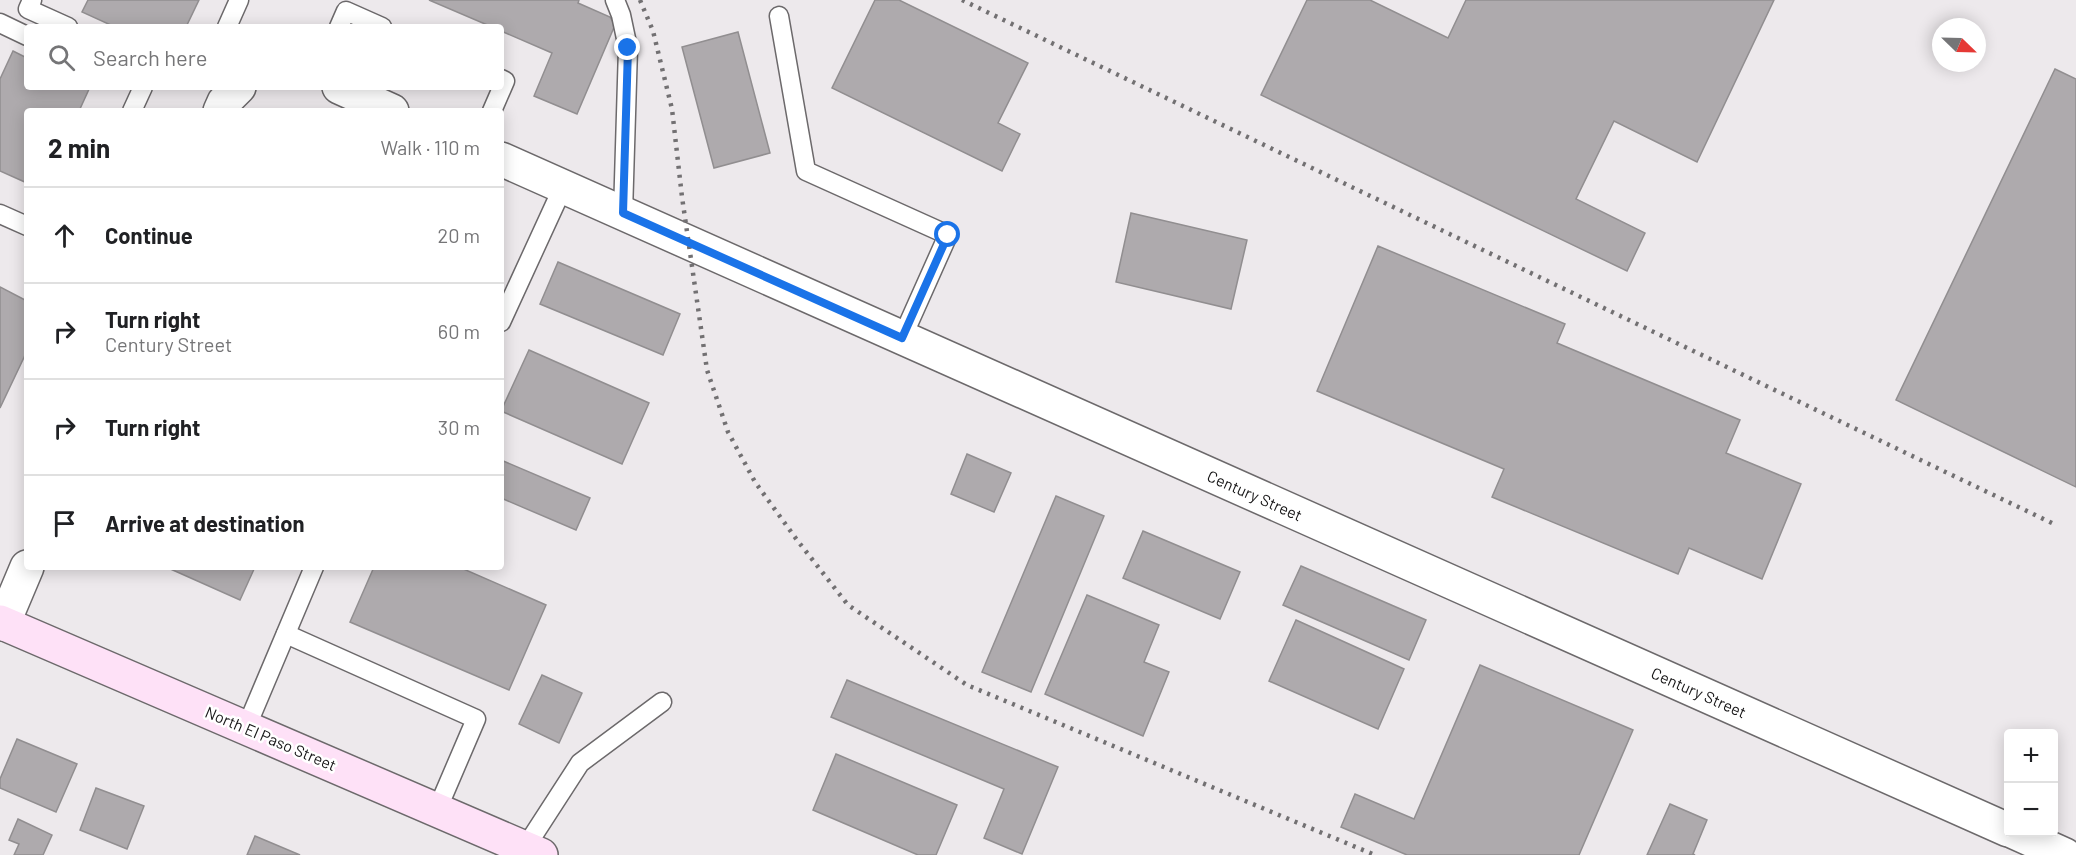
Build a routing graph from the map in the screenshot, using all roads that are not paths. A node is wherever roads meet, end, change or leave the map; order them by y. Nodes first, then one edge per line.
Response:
1 (32, 0) edge
2 (239, 0) edge
3 (615, 0) edge
4 (779, 16) dead end
5 (61, 24) edge
6 (228, 24) edge
7 (340, 24) edge
8 (375, 24) edge
9 (2, 29) edge
10 (24, 35) edge
11 (142, 90) edge
12 (346, 90) edge
13 (501, 90) edge
14 (133, 108) edge
15 (385, 108) edge
16 (493, 108) edge
17 (504, 160) edge
18 (563, 187) junction
19 (623, 213) junction
20 (0, 214) edge
21 (24, 225) edge
22 (504, 315) edge
23 (902, 338) junction
24 (26, 570) edge
25 (313, 570) edge
26 (2, 623) edge
27 (286, 634) junction
28 (662, 702) dead end
29 (246, 728) junction
30 (437, 810) junction
31 (2004, 828) edge
32 (2025, 837) edge
33 (533, 852) edge
34 (2065, 855) edge

1 - 5 lane
2 - 6 lane
3 - 19 lane
4 - 23 lane
7 - 8 lane
9 - 10 lane
11 - 14 lane
12 - 15 street
13 - 16 lane
17 - 18 street, Century Street
18 - 19 street, Century Street
18 - 22 lane
19 - 23 street, Century Street
20 - 21 lane
23 - 31 street, Century Street
24 - 26 street
25 - 27 lane
26 - 29 street, North El Paso Street
27 - 29 lane
27 - 30 lane
28 - 33 lane
29 - 30 street, North El Paso Street
30 - 33 street, North El Paso Street
32 - 34 street

